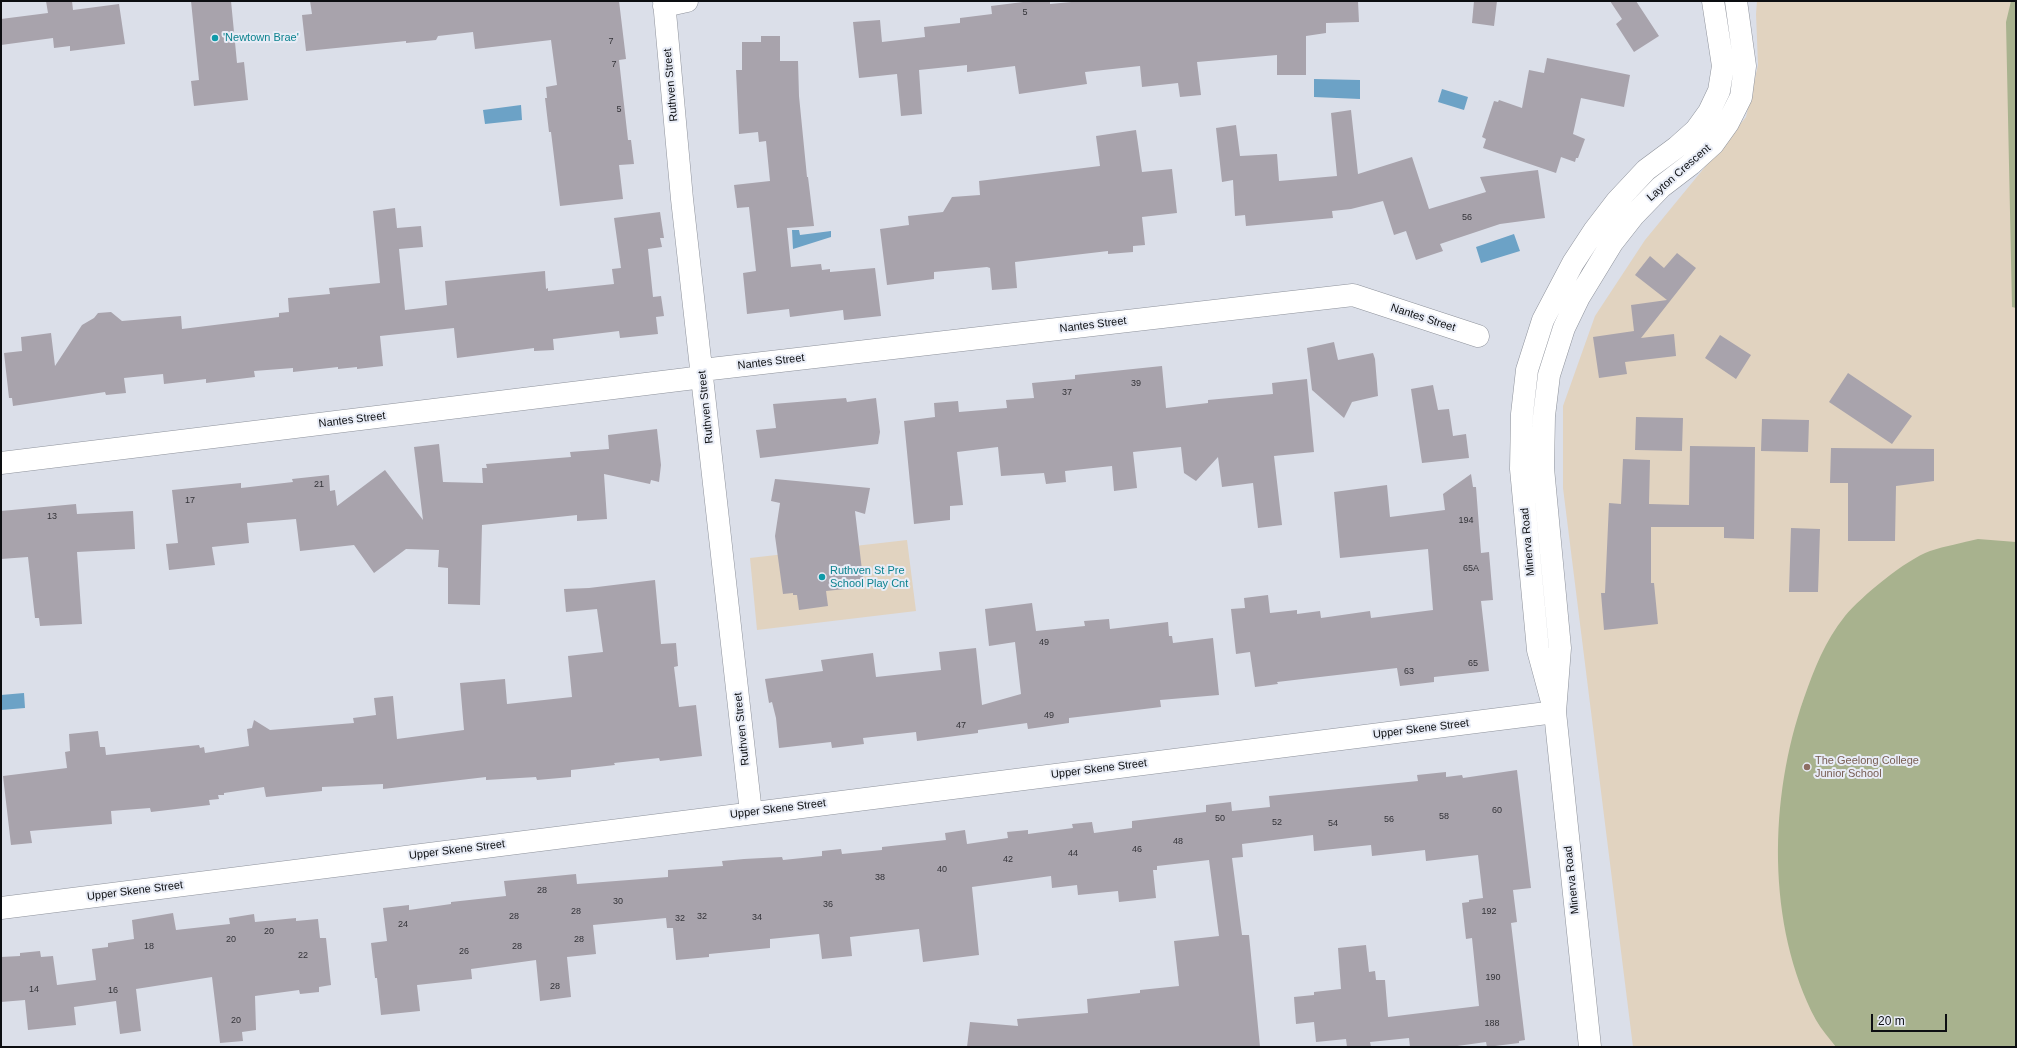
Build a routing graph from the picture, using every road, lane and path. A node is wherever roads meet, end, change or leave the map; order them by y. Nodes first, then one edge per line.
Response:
1 (687, 1) edge
2 (1713, 1) edge
3 (1736, 1) edge
4 (664, 3) edge
5 (1478, 336) dead end
6 (1527, 370) joint
7 (702, 373) junction
8 (1549, 375) joint
9 (1, 463) edge
10 (1555, 712) junction
11 (751, 813) junction
12 (1, 908) edge
13 (1590, 1047) edge

1 - 4 street
2 - 6 street, Layton Crescent
3 - 8 street, Layton Crescent
4 - 7 street, Ruthven Street
5 - 7 street, Nantes Street
6 - 10 street, Minerva Road
7 - 9 street, Nantes Street
7 - 11 street, Ruthven Street
8 - 10 street, Minerva Road
10 - 11 street, Upper Skene Street
10 - 13 street, Minerva Road
11 - 12 street, Upper Skene Street

